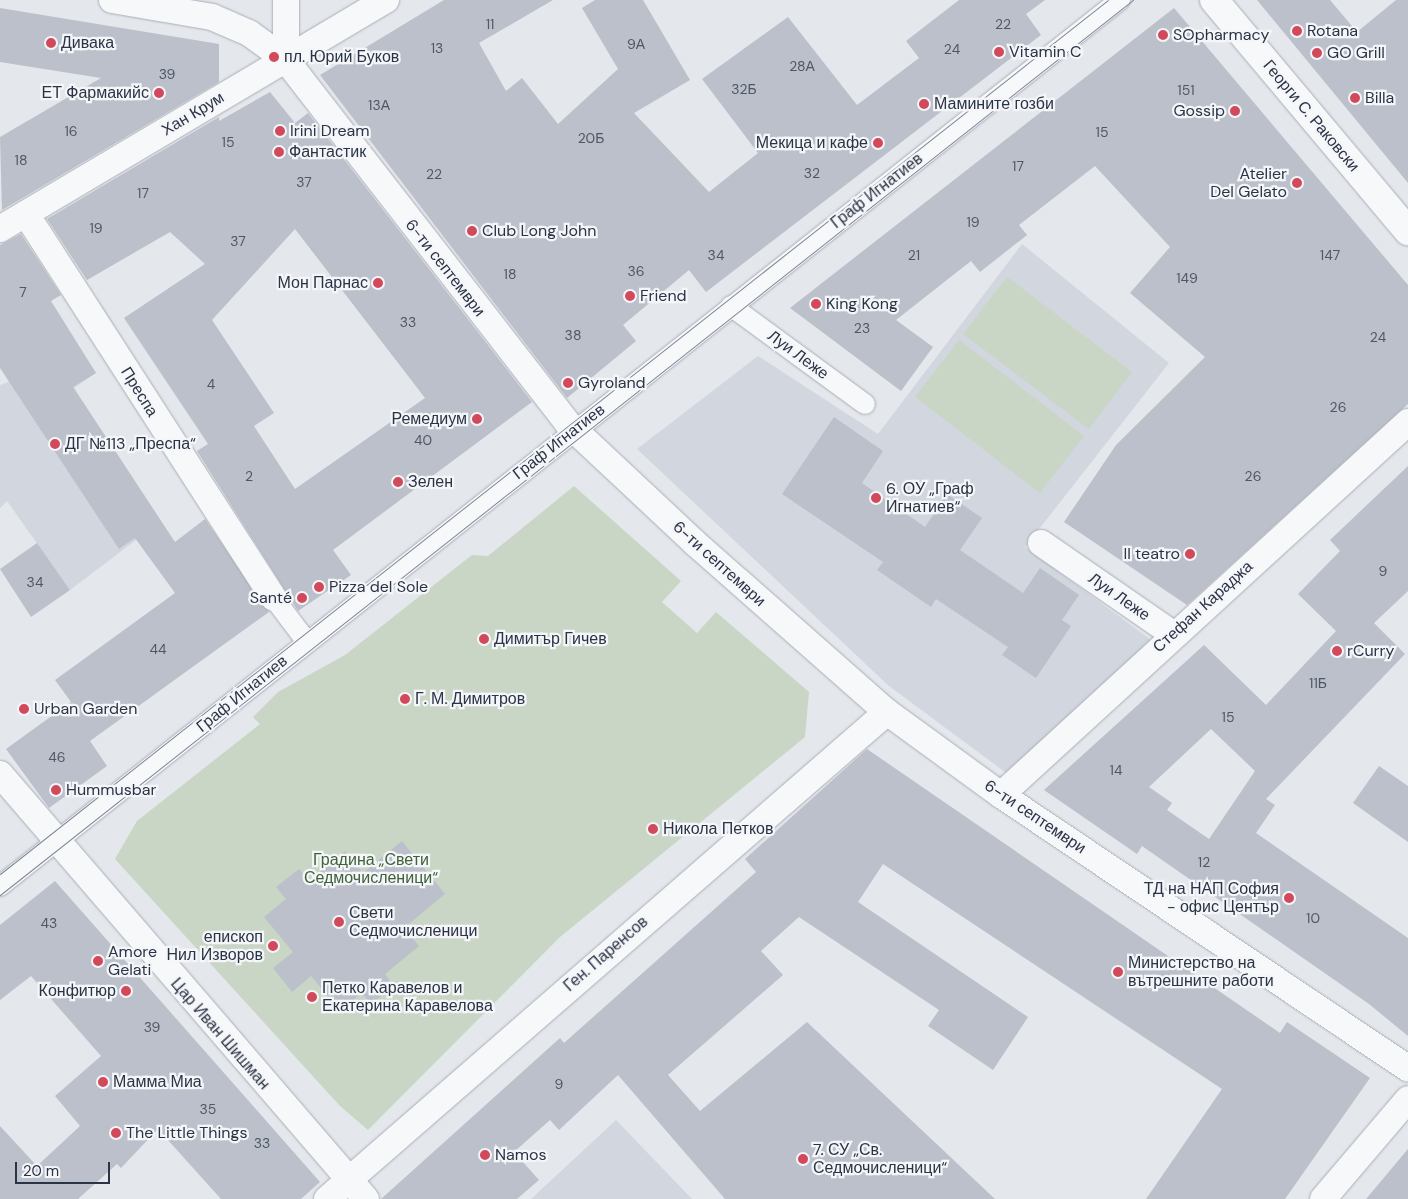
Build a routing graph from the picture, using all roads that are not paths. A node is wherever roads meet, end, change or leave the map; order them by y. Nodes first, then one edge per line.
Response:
1 (112, 0) edge
2 (286, 0) edge
3 (386, 0) edge
4 (1120, 0) edge
5 (1214, 0) edge
6 (286, 60) junction
7 (26, 214) junction
8 (0, 229) edge
9 (1408, 231) edge
10 (731, 306) junction
11 (865, 404) dead end
12 (1408, 422) edge
13 (574, 430) junction
14 (1041, 543) dead end
15 (273, 597) joint
16 (1172, 634) junction
17 (307, 642) junction
18 (887, 712) junction
19 (0, 774) edge
20 (1001, 795) junction
21 (55, 843) junction
22 (0, 886) edge
23 (1408, 1068) edge
24 (1408, 1099) edge
25 (347, 1182) junction
26 (327, 1199) edge
27 (366, 1199) edge
28 (1323, 1199) edge

1 - 6 street, 6-ти септември
2 - 6 street
3 - 6 street, Хан Крум
4 - 10 street, Граф Игнатиев
5 - 9 street, Георги С. Раковски
6 - 7 street, Хан Крум
6 - 13 street, 6-ти септември
7 - 8 street, Хан Крум
7 - 15 street, Преспа
10 - 11 street, Луи Леже
10 - 13 street, Граф Игнатиев
12 - 16 street, Стефан Караджа
13 - 17 street, Граф Игнатиев
13 - 18 street, 6-ти септември
14 - 16 street, Луи Леже
15 - 17 street, Преспа
16 - 20 street, Стефан Караджа
17 - 21 street, Граф Игнатиев
18 - 20 street, 6-ти септември
18 - 25 street, Ген. Паренсов
19 - 21 street, Цар Иван Шишман
20 - 23 street, 6-ти септември
21 - 22 street, Граф Игнатиев
21 - 25 street, Цар Иван Шишман
24 - 28 street
25 - 26 street, Ген. Паренсов
25 - 27 street, Цар Иван Шишман

